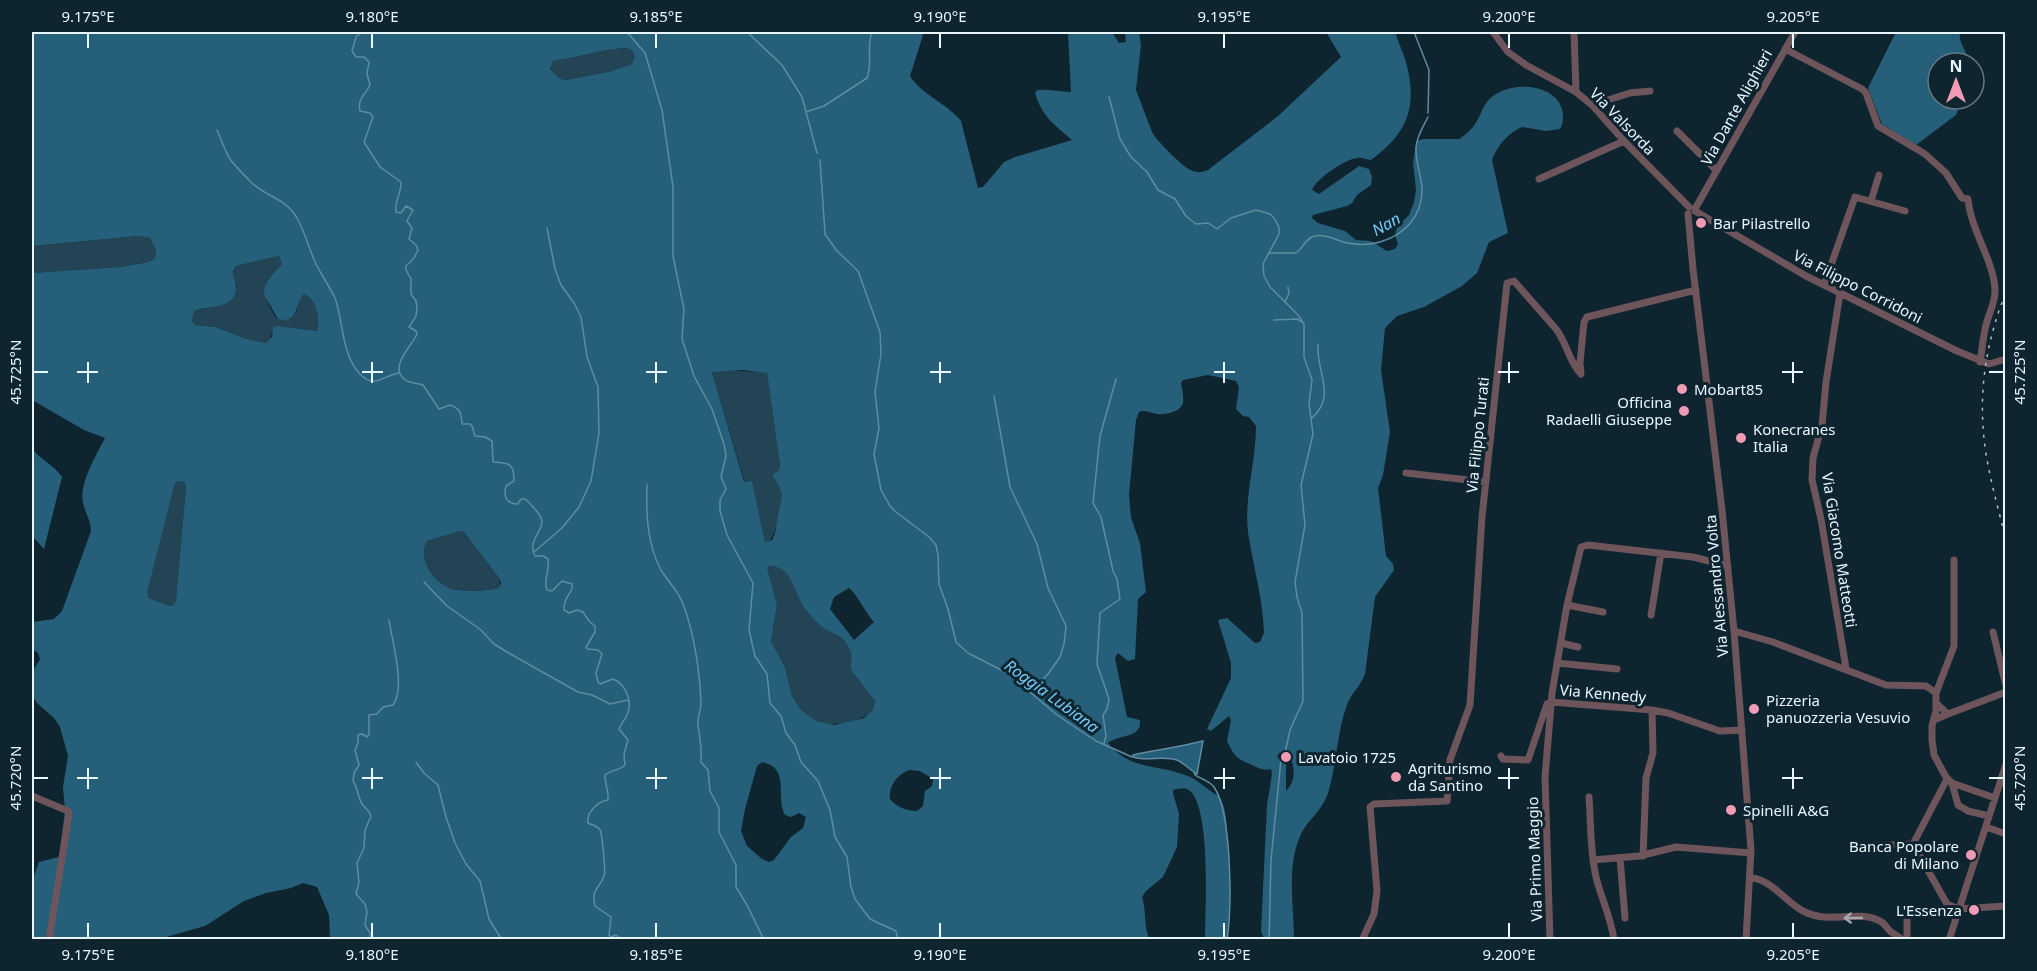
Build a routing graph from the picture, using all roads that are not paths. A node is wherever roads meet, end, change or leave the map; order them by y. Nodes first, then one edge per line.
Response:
1 (1493, 32) edge
2 (1574, 32) edge
3 (1795, 32) edge
4 (1785, 49) junction
5 (1650, 91) dead end
6 (1576, 93) junction
7 (1592, 105) junction
8 (1677, 131) dead end
9 (1624, 141) junction
10 (1716, 170) junction
11 (1879, 175) dead end
12 (1539, 179) dead end
13 (1871, 201) junction
14 (1692, 211) junction
15 (1905, 212) dead end
16 (1824, 285) junction
17 (1696, 290) junction
18 (1840, 293) junction
19 (2006, 359) edge
20 (1980, 362) junction
21 (1406, 473) dead end
22 (1486, 482) junction
23 (1660, 553) junction
24 (1954, 560) dead end
25 (1728, 566) junction
26 (1567, 605) junction
27 (1603, 612) dead end
28 (1651, 615) dead end
29 (1734, 631) junction
30 (1994, 632) dead end
31 (1561, 643) junction
32 (1578, 647) dead end
33 (1557, 663) junction
34 (1846, 668) junction
35 (1617, 669) dead end
36 (2006, 686) edge
37 (2006, 692) edge
38 (1936, 693) junction
39 (1551, 702) junction
40 (1936, 703) junction
41 (1652, 710) junction
42 (1948, 714) junction
43 (1934, 720) junction
44 (1742, 730) junction
45 (1501, 756) dead end
46 (2006, 764) edge
47 (1950, 781) junction
48 (32, 796) edge
49 (1589, 797) dead end
50 (1995, 798) junction
51 (1989, 816) junction
52 (1986, 827) junction
53 (2006, 834) edge
54 (1913, 844) junction
55 (1865, 846) dead end
56 (1751, 853) junction
57 (1642, 856) junction
58 (1620, 858) junction
59 (1593, 861) junction
60 (1751, 878) junction
61 (2006, 906) edge
62 (1958, 909) junction
63 (1907, 912) dead end
64 (1625, 918) dead end
65 (49, 939) edge
66 (1362, 939) edge
67 (1550, 939) edge
68 (1614, 939) edge
69 (1746, 939) edge
70 (1905, 939) edge
71 (1949, 939) edge

1 - 6 street, Via Valsorda
2 - 6 street
3 - 4 street, Via Dante Alighieri
4 - 10 street, Via Dante Alighieri
4 - 20 street
5 - 7 street
6 - 7 street, Via Valsorda
7 - 9 street, Via Valsorda
8 - 10 street
9 - 12 street
9 - 14 street, Via Valsorda
10 - 14 street, Via Dante Alighieri
11 - 13 street
13 - 15 street
13 - 16 street
14 - 16 street, Via Filippo Corridoni
14 - 17 street, Via Alessandro Volta
16 - 18 street, Via Filippo Corridoni
17 - 22 street, Via Filippo Turati
17 - 25 street, Via Alessandro Volta
18 - 20 street, Via Filippo Corridoni
18 - 34 street, Via Giacomo Matteotti
19 - 20 street
21 - 22 street
22 - 66 street, Via Filippo Turati
23 - 25 street
23 - 26 street
23 - 28 street
24 - 38 street
25 - 29 street, Via Alessandro Volta
26 - 27 street
26 - 31 street
29 - 34 street
29 - 44 street, Via Alessandro Volta
30 - 36 street
31 - 32 street
31 - 33 street
33 - 35 street
33 - 39 street
34 - 38 street
37 - 42 street
38 - 40 street
39 - 41 street, Via Kennedy
39 - 45 street, Via Kennedy
39 - 67 street, Via Primo Maggio
40 - 42 street
40 - 43 street
41 - 44 street, Via Kennedy
41 - 57 street
42 - 43 street
43 - 47 street
44 - 56 street, Via Alessandro Volta
46 - 50 street
47 - 50 street
47 - 51 street
47 - 54 street
48 - 65 street
49 - 59 street
50 - 51 street
51 - 52 street
52 - 53 street
52 - 62 street
54 - 55 street
54 - 62 street
56 - 57 street
56 - 60 street, Via Alessandro Volta
57 - 58 street
58 - 59 street
58 - 64 street
59 - 68 street
60 - 69 street, Via Alessandro Volta
70 -> 60 street
61 - 62 street
62 - 71 street
63 - 70 street

